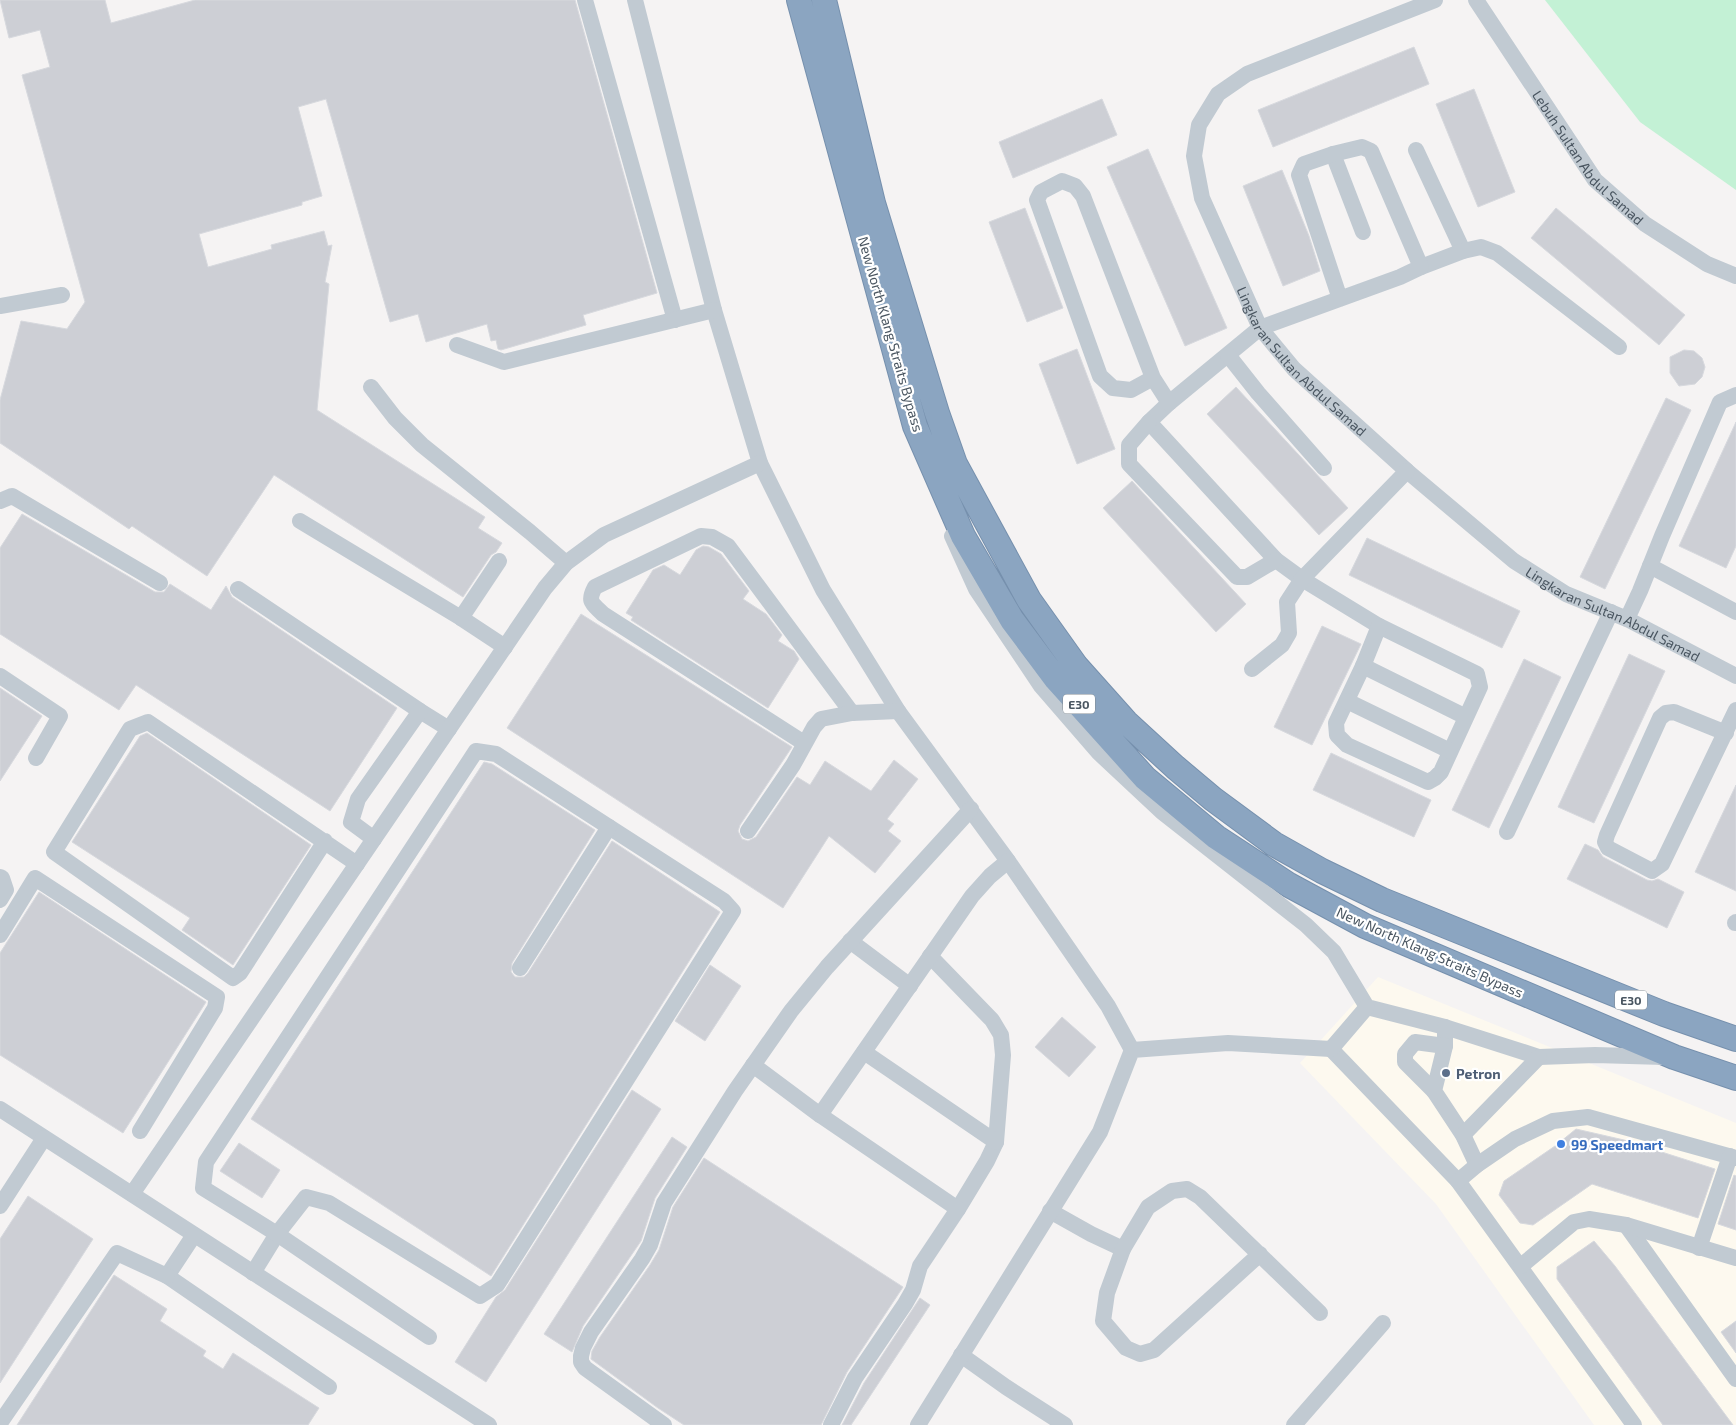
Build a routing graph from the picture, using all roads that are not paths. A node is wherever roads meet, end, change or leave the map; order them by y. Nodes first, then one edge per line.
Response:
1 (585, 0) edge
2 (635, 0) edge
3 (799, 0) edge
4 (824, 0) edge
5 (1435, 0) edge
6 (1476, 0) edge
7 (1416, 150) dead end
8 (1333, 154) junction
9 (1363, 232) dead end
10 (1462, 251) junction
11 (1421, 267) junction
12 (1736, 276) edge
13 (62, 295) dead end
14 (1340, 299) junction
15 (0, 306) edge
16 (714, 310) junction
17 (675, 320) junction
18 (1260, 328) junction
19 (457, 345) dead end
20 (1619, 347) dead end
21 (1228, 355) junction
22 (1153, 378) junction
23 (370, 388) dead end
24 (1736, 395) edge
25 (1169, 403) junction
26 (1148, 422) junction
27 (916, 426) junction
28 (760, 463) junction
29 (1324, 468) dead end
30 (1407, 471) junction
31 (0, 501) edge
32 (300, 521) dead end
33 (1276, 560) junction
34 (499, 561) dead end
35 (566, 564) junction
36 (1650, 566) junction
37 (1302, 578) junction
38 (160, 583) dead end
39 (238, 589) dead end
40 (1611, 612) junction
41 (1736, 612) edge
42 (461, 618) junction
43 (1628, 619) junction
44 (1379, 626) junction
45 (505, 647) junction
46 (1362, 666) junction
47 (1252, 669) dead end
48 (0, 676) edge
49 (1736, 676) edge
50 (1347, 701) junction
51 (1736, 710) edge
52 (420, 711) junction
53 (898, 711) junction
54 (852, 713) junction
55 (1466, 716) junction
56 (449, 729) junction
57 (1726, 733) junction
58 (804, 743) junction
59 (1450, 751) junction
60 (36, 758) dead end
61 (971, 809) junction
62 (609, 827) junction
63 (748, 832) dead end
64 (1507, 832) dead end
65 (374, 839) junction
66 (325, 841) junction
67 (1008, 860) junction
68 (357, 864) junction
69 (0, 877) edge
70 (0, 900) edge
71 (0, 935) edge
72 (850, 941) junction
73 (930, 956) junction
74 (520, 968) dead end
75 (910, 986) junction
76 (1367, 1007) junction
77 (1445, 1027) junction
78 (1736, 1039) edge
79 (1445, 1046) junction
80 (1132, 1050) junction
81 (1331, 1050) junction
82 (864, 1052) junction
83 (1539, 1057) junction
84 (1674, 1057) junction
85 (754, 1065) junction
86 (1736, 1078) edge
87 (1434, 1092) junction
88 (0, 1109) edge
89 (820, 1115) junction
90 (140, 1131) dead end
91 (1462, 1135) junction
92 (44, 1138) junction
93 (996, 1142) junction
94 (1733, 1157) edge
95 (1477, 1165) junction
96 (1458, 1181) junction
97 (132, 1194) junction
98 (0, 1206) edge
99 (958, 1209) junction
100 (1050, 1211) junction
101 (1626, 1225) junction
102 (277, 1234) junction
103 (194, 1235) junction
104 (1699, 1248) junction
105 (1123, 1249) junction
106 (1260, 1254) junction
107 (1736, 1258) edge
108 (1521, 1266) junction
109 (253, 1273) junction
110 (167, 1276) junction
111 (1320, 1312) dead end
112 (1383, 1323) dead end
113 (429, 1337) dead end
114 (961, 1355) junction
115 (1736, 1379) edge
116 (329, 1387) dead end
117 (0, 1423) edge
118 (489, 1425) edge
119 (664, 1425) edge
120 (831, 1425) edge
121 (918, 1425) edge
122 (1066, 1425) edge
123 (1294, 1425) edge
124 (1634, 1425) edge

1 - 17 street
2 - 16 street
3 - 27 highway, New North Klang Straits Bypass / E30
4 - 78 highway, New North Klang Straits Bypass / E30
5 - 18 street, Lingkaran Sultan Abdul Samad
6 - 12 street, Lebuh Sultan Abdul Samad
7 - 10 street
8 - 9 street
8 - 11 street
8 - 14 street
10 - 11 street
10 - 20 street
11 - 14 street
13 - 15 street
14 - 18 street
16 - 17 street
16 - 28 street
17 - 19 street
18 - 21 street
18 - 30 street, Lingkaran Sultan Abdul Samad
21 - 25 street
21 - 29 street
22 - 22 street
22 - 25 street
23 - 35 street
24 - 36 street
25 - 26 street
26 - 33 street
26 - 33 street
27 - 76 street
27 - 84 highway, New North Klang Straits Bypass / E30
28 - 35 street
28 - 53 street
30 - 37 street
30 - 40 street, Lingkaran Sultan Abdul Samad
31 - 38 street
32 - 42 street
33 - 37 street
34 - 42 street
35 - 45 street
36 - 41 street
36 - 43 street
37 - 44 street
37 - 47 street
39 - 52 street
40 - 43 street, Lingkaran Sultan Abdul Samad
40 - 64 street
42 - 45 street
43 - 49 street, Lingkaran Sultan Abdul Samad
44 - 46 street
44 - 55 street
45 - 56 street
46 - 50 street
46 - 55 street
48 - 60 street
50 - 59 street
50 - 59 street
51 - 57 street
52 - 56 street
52 - 65 street
53 - 54 street
53 - 61 street
54 - 58 street
54 - 58 street
55 - 59 street
56 - 65 street
57 - 57 street
58 - 63 street
61 - 67 street
61 - 72 street
62 - 74 street
62 - 102 street
62 - 102 street
65 - 68 street
66 - 66 street
66 - 68 street
67 - 73 street
67 - 80 street
68 - 97 street
69 - 70 street
71 - 90 street
72 - 75 street
72 - 85 street
73 - 75 street
73 - 93 street
75 - 82 street
76 - 77 street
76 - 81 street
77 - 79 street
77 - 83 street
79 - 87 street
79 - 87 street
80 - 81 street
80 - 100 street
81 - 96 street
82 - 89 street
82 - 93 street
83 - 84 street
83 - 91 street
84 - 86 highway, New North Klang Straits Bypass / E30
85 - 89 street
85 - 119 street
87 - 91 street
88 - 92 street
89 - 99 street
91 - 95 street
92 - 97 street
92 - 98 street
93 - 99 street
94 - 95 street
94 - 104 street
95 - 96 street
96 - 108 street
97 - 103 street
99 - 120 street
100 - 105 street
100 - 114 street
101 - 104 street
101 - 108 street
101 - 115 street
102 - 109 street
102 - 113 street
103 - 109 street
103 - 110 street
104 - 107 street
105 - 106 street
105 - 106 street
106 - 111 street
108 - 124 street
109 - 118 street
110 - 116 street
110 - 117 street
112 - 123 street
114 - 121 street
114 - 122 street

